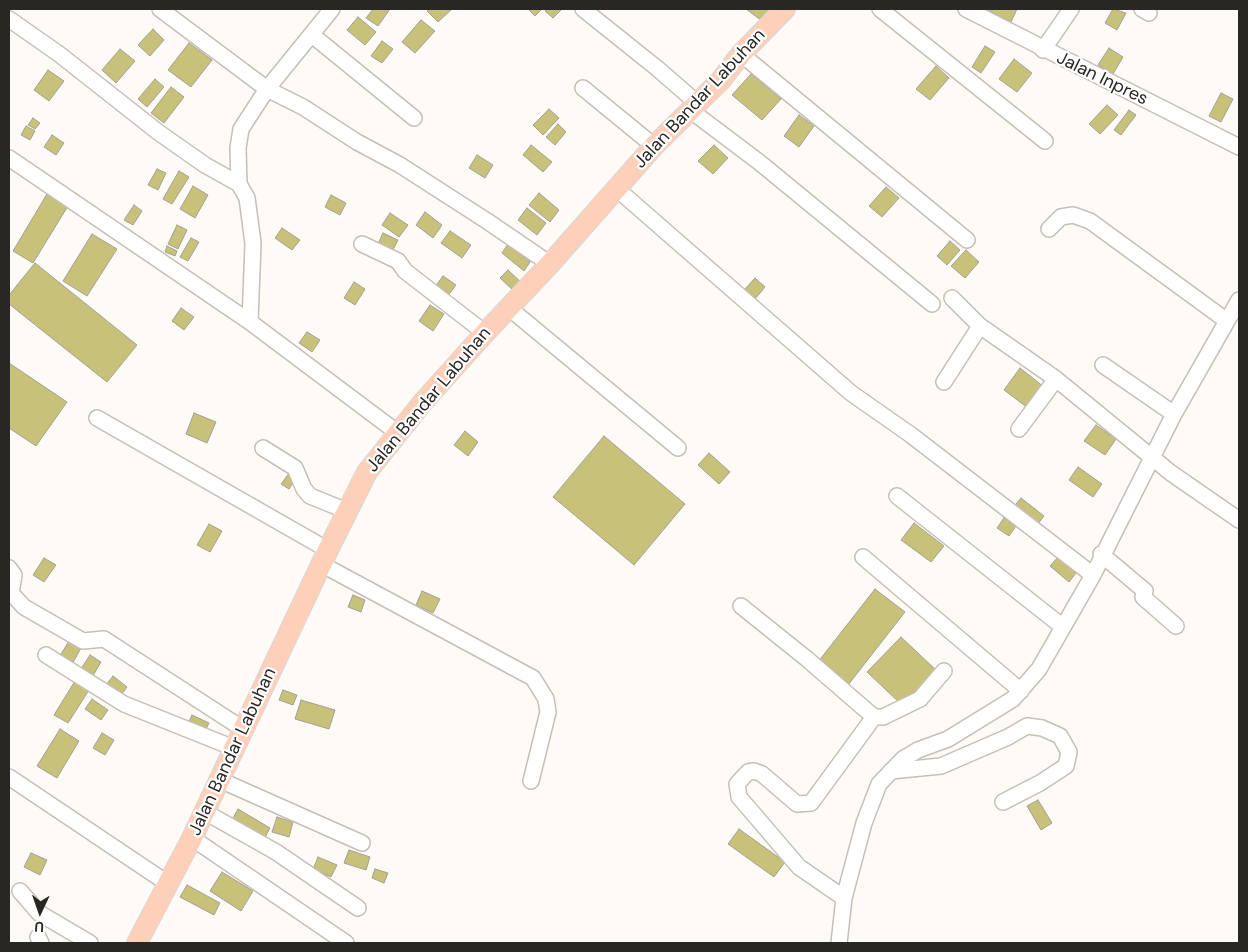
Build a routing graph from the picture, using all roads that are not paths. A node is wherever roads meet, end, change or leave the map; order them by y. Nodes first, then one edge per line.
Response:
1 (160, 9) edge
2 (332, 9) edge
3 (583, 9) edge
4 (785, 9) edge
5 (880, 9) edge
6 (966, 9) edge
7 (1072, 9) edge
8 (9, 18) edge
9 (312, 35) junction
10 (1044, 50) junction
11 (741, 54) junction
12 (583, 88) dead end
13 (267, 89) junction
14 (694, 107) junction
15 (414, 118) dead end
16 (1045, 141) dead end
17 (654, 146) junction
18 (1239, 147) edge
19 (9, 158) edge
20 (238, 184) junction
21 (617, 189) junction
22 (1049, 229) dead end
23 (968, 240) dead end
24 (362, 244) dead end
25 (550, 264) junction
26 (952, 298) dead end
27 (1239, 300) edge
28 (932, 304) dead end
29 (509, 308) junction
30 (1227, 321) junction
31 (250, 322) junction
32 (980, 326) junction
33 (485, 333) junction
34 (1103, 365) dead end
35 (1056, 379) junction
36 (944, 382) dead end
37 (1174, 414) junction
38 (97, 418) dead end
39 (1019, 429) dead end
40 (398, 433) junction
41 (263, 448) dead end
42 (678, 448) dead end
43 (1154, 458) junction
44 (897, 496) dead end
45 (348, 511) junction
46 (1239, 520) edge
47 (1101, 554) junction
48 (324, 557) junction
49 (863, 557) dead end
50 (9, 568) edge
51 (1093, 575) junction
52 (741, 606) dead end
53 (1176, 626) dead end
54 (1063, 628) junction
55 (46, 655) dead end
56 (944, 671) dead end
57 (1021, 691) junction
58 (874, 717) junction
59 (244, 729) junction
60 (234, 748) junction
61 (891, 771) junction
62 (9, 777) edge
63 (220, 780) junction
64 (531, 781) dead end
65 (1002, 802) dead end
66 (205, 812) junction
67 (192, 838) junction
68 (362, 843) dead end
69 (167, 883) junction
70 (20, 890) dead end
71 (844, 898) junction
72 (358, 908) dead end
73 (90, 943) edge
74 (137, 943) edge
75 (346, 943) edge
76 (839, 943) edge

1 - 13 street
2 - 9 street
3 - 14 street
4 - 11 main road, Jalan Bandar Labuhan
5 - 16 street
6 - 10 street, Jalan Inpres
7 - 10 street
8 - 20 street
9 - 13 street
9 - 15 street
10 - 18 street, Jalan Inpres
11 - 14 main road, Jalan Bandar Labuhan
11 - 23 street
12 - 17 street
13 - 20 street
13 - 25 street
14 - 17 main road, Jalan Bandar Labuhan
14 - 28 street
17 - 21 main road, Jalan Bandar Labuhan
19 - 31 street
20 - 31 street
21 - 25 main road, Jalan Bandar Labuhan
21 - 51 street
22 - 30 street
24 - 33 street
25 - 29 main road, Jalan Bandar Labuhan
26 - 32 street
27 - 30 street
29 - 33 main road, Jalan Bandar Labuhan
29 - 42 street
30 - 37 street
31 - 40 street
32 - 35 street
32 - 36 street
33 - 40 main road, Jalan Bandar Labuhan
34 - 37 street
35 - 39 street
35 - 43 street
37 - 43 street
38 - 48 street
40 - 45 main road, Jalan Bandar Labuhan
41 - 45 street
43 - 46 street
43 - 47 street
44 - 54 street
45 - 48 main road, Jalan Bandar Labuhan
47 - 51 street
47 - 53 street
48 - 59 main road, Jalan Bandar Labuhan
48 - 64 street
49 - 57 street
50 - 59 street
51 - 54 street
52 - 58 street
54 - 57 street
55 - 60 street
56 - 58 street
57 - 61 street
58 - 71 street
59 - 60 main road, Jalan Bandar Labuhan
60 - 63 main road, Jalan Bandar Labuhan
61 - 65 street
61 - 71 street
62 - 69 street
63 - 66 main road, Jalan Bandar Labuhan
63 - 68 street
66 - 67 main road, Jalan Bandar Labuhan
66 - 72 street
67 - 69 main road, Jalan Bandar Labuhan
67 - 75 street
69 - 74 main road, Jalan Bandar Labuhan
70 - 73 street
71 - 76 street

